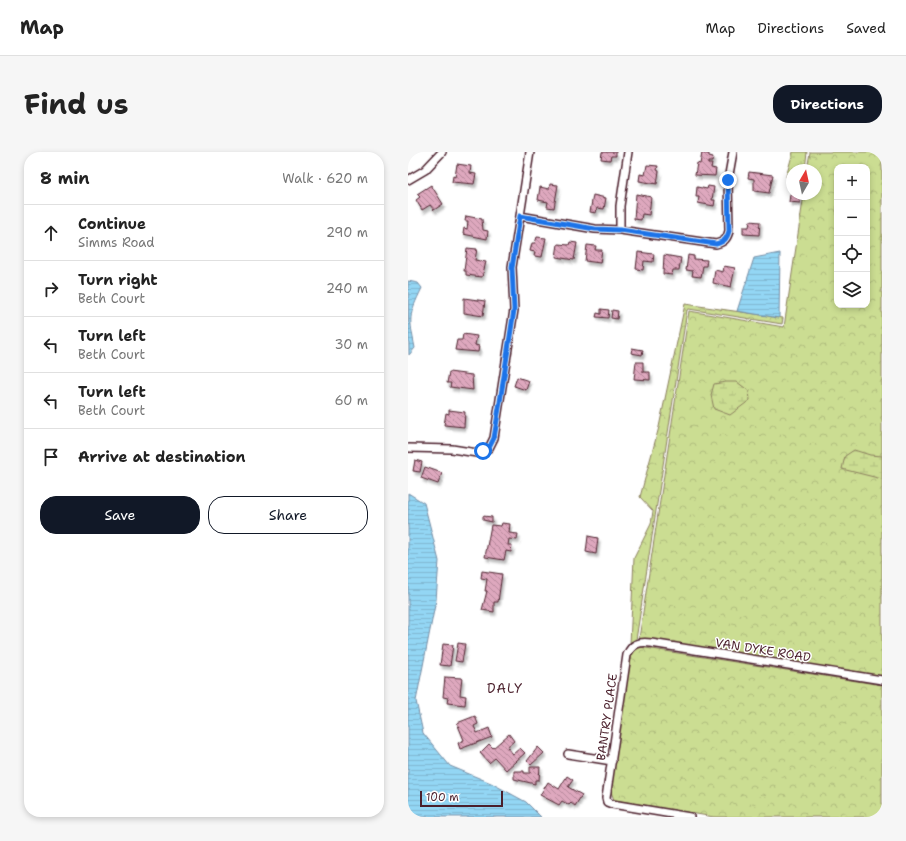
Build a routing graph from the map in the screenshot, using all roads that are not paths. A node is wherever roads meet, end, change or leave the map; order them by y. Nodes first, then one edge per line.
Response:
1 (442, 152) edge
2 (530, 152) edge
3 (628, 152) edge
4 (732, 152) edge
5 (408, 180) edge
6 (520, 216) junction
7 (620, 230) junction
8 (408, 448) edge
9 (641, 642) joint
10 (882, 680) edge
11 (568, 754) dead end
12 (612, 761) junction
13 (690, 817) edge

1 - 5 street
2 - 6 street
3 - 7 street
4 - 7 street
6 - 7 street
6 - 8 street
9 - 10 street, VAN DYKE ROAD
9 - 12 street, BANTRY PLACE
11 - 12 street
12 - 13 street, BANTRY PLACE

